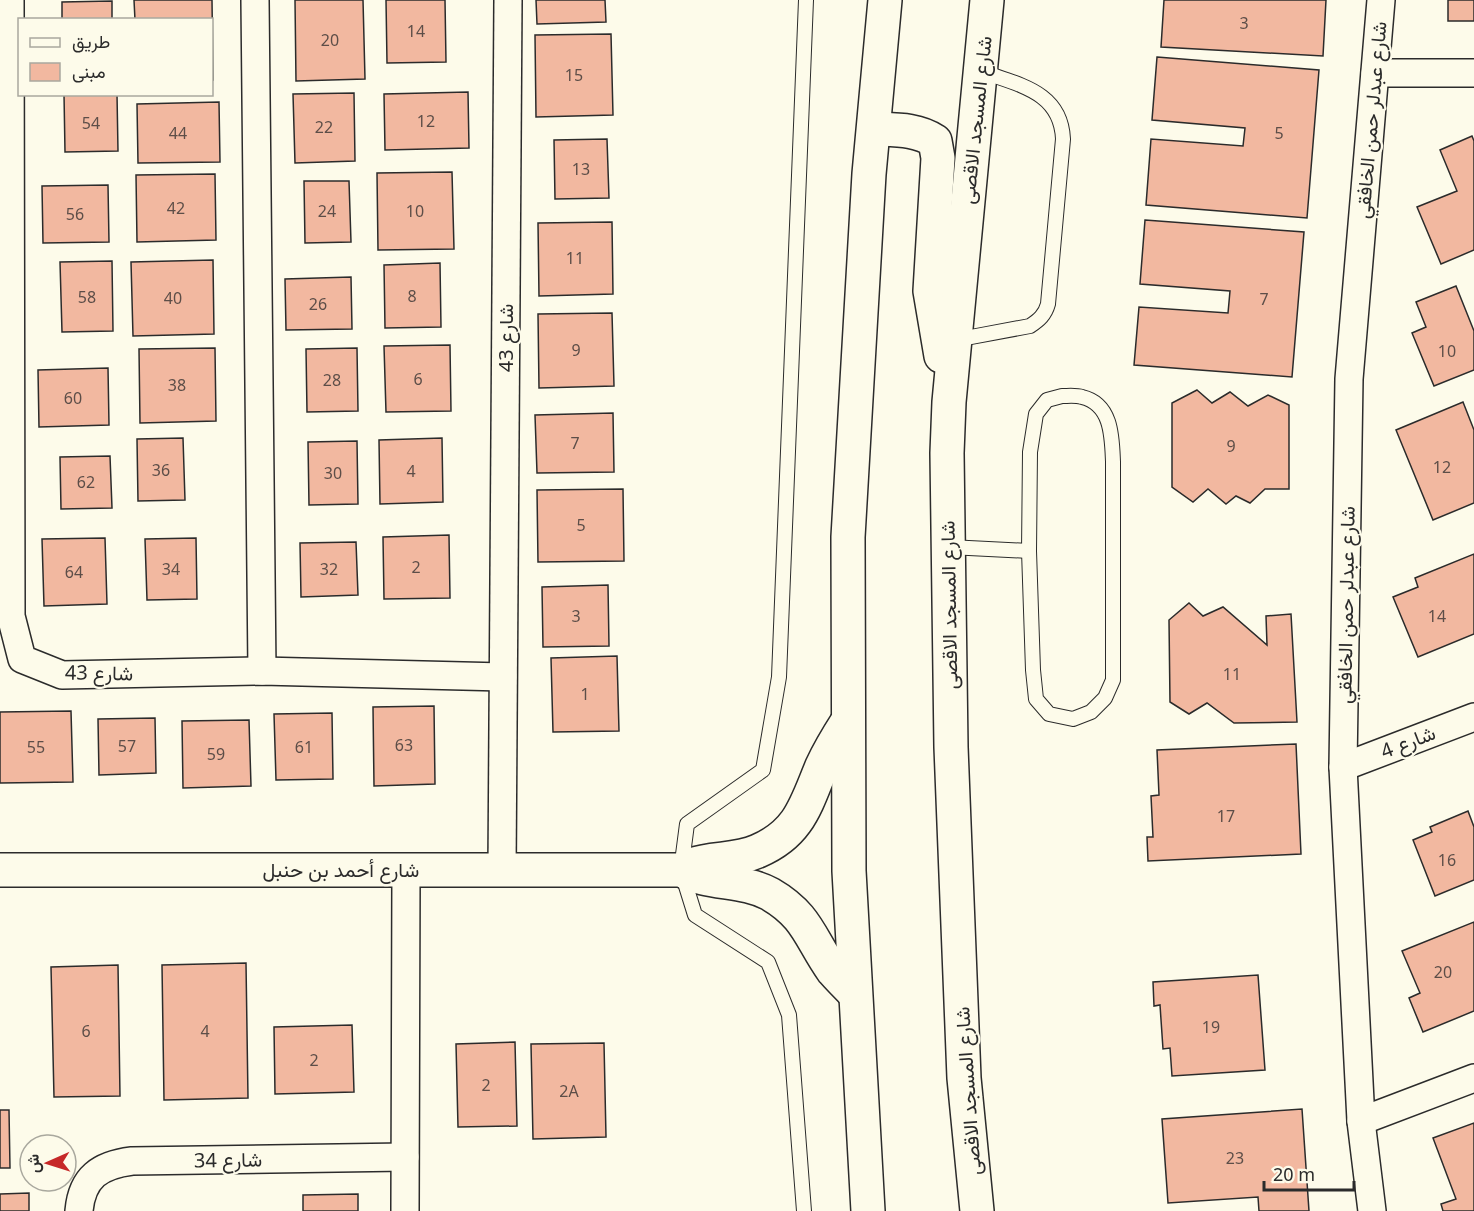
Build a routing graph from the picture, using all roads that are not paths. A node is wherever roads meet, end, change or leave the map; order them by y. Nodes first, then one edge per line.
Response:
1 (10, 0) edge
2 (255, 0) edge
3 (508, 0) edge
4 (806, 0) edge
5 (885, 0) edge
6 (987, 0) edge
7 (1002, 0) edge
8 (1381, 0) edge
9 (983, 55) junction
10 (1375, 73) junction
11 (1474, 73) edge
12 (874, 129) junction
13 (955, 340) junction
14 (949, 402) junction
15 (949, 547) junction
16 (1029, 551) junction
17 (262, 670) junction
18 (503, 677) junction
19 (1474, 717) edge
20 (849, 720) junction
21 (1343, 767) junction
22 (0, 870) edge
23 (406, 870) junction
24 (681, 870) junction
25 (502, 871) junction
26 (855, 994) junction
27 (1474, 1078) edge
28 (1361, 1120) junction
29 (405, 1157) junction
30 (79, 1211) edge
31 (405, 1211) edge
32 (804, 1211) edge
33 (868, 1211) edge
34 (978, 1211) edge
35 (1372, 1211) edge

1 - 17 street, شارع 43
2 - 17 street
3 - 18 street, شارع 43
4 - 24 lane
5 - 12 main road
6 - 9 main road, شارع المسجد الاقصى
7 - 9 main road
8 - 10 street, شارع عبدلر حمن الخافقي
9 - 13 main road, شارع المسجد الاقصى
9 - 13 lane
10 - 11 street
10 - 21 street, شارع عبدلر حمن الخافقي
12 - 14 main road
12 - 20 main road
13 - 14 main road, شارع المسجد الاقصى
14 - 15 main road, شارع المسجد الاقصى
15 - 16 lane
15 - 34 main road, شارع المسجد الاقصى
16 - 16 lane
17 - 18 street, شارع 43
18 - 25 street, شارع 43
19 - 21 street, شارع 4
20 - 24 main road, شارع أحمد بن حنبل
20 - 26 main road
21 - 28 street, شارع عبدلر حمن الخافقي
22 - 23 main road, شارع أحمد بن حنبل
23 - 25 main road, شارع أحمد بن حنبل
23 - 29 street
24 - 25 main road, شارع أحمد بن حنبل
24 - 26 main road, شارع أحمد بن حنبل
24 - 32 lane
26 - 33 main road
27 - 28 street
28 - 35 street, شارع عبدلر حمن الخافقي
29 - 30 street, شارع 34
29 - 31 street

